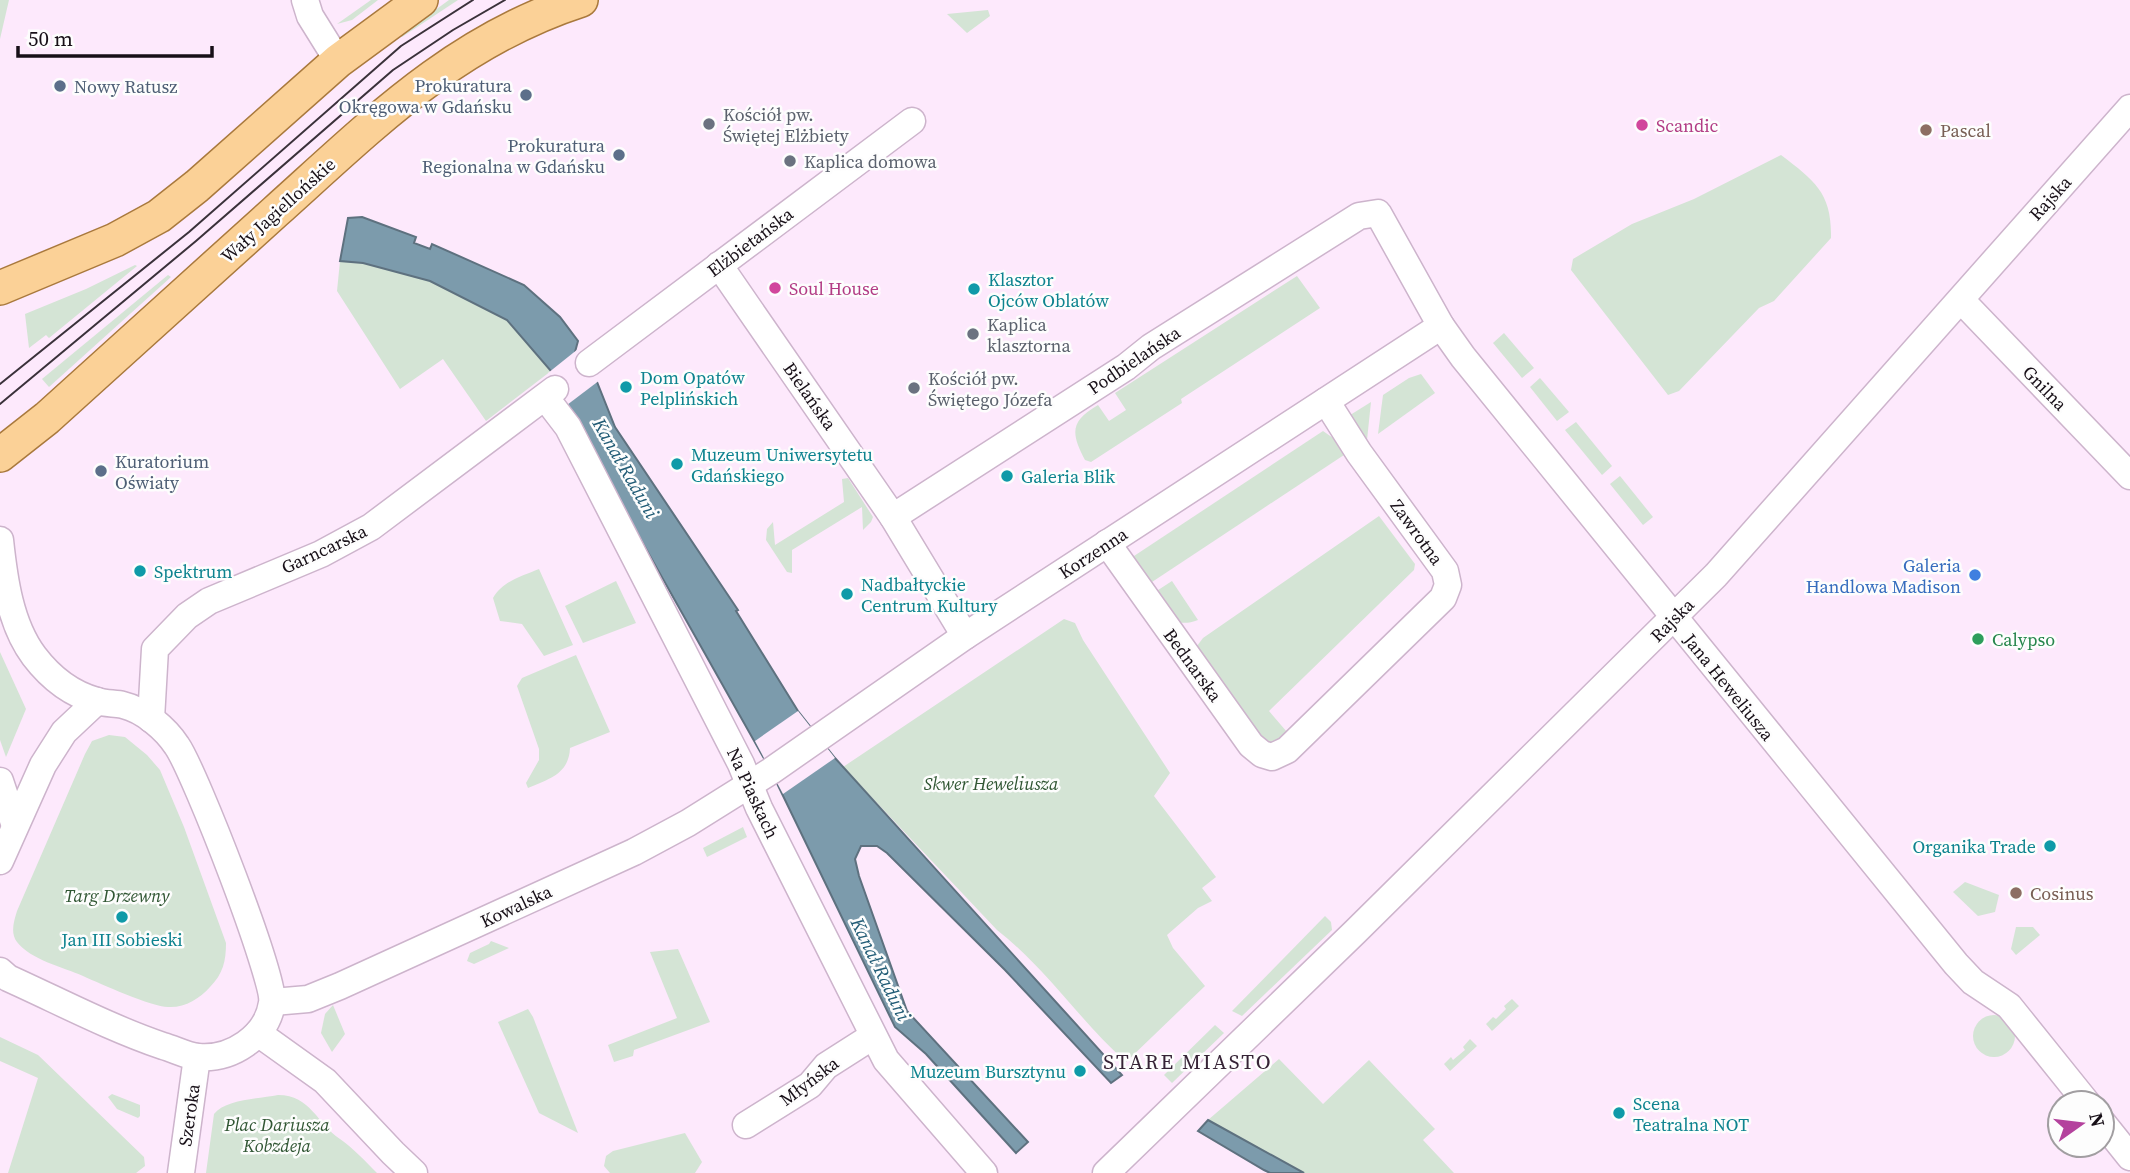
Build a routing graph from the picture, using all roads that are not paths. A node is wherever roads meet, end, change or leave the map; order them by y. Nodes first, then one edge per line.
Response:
1 (305, 0) edge
2 (421, 0) edge
3 (581, 0) edge
4 (338, 61) junction
5 (2130, 108) edge
6 (912, 121) dead end
7 (1378, 213) joint
8 (719, 265) junction
9 (9, 278) edge
10 (1961, 300) junction
11 (1441, 326) junction
12 (589, 363) dead end
13 (550, 393) joint
14 (1326, 401) junction
15 (0, 455) edge
16 (2130, 476) edge
17 (893, 517) junction
18 (0, 540) edge
19 (1107, 543) junction
20 (1674, 618) junction
21 (965, 636) junction
22 (97, 701) junction
23 (151, 719) junction
24 (1293, 744) joint
25 (760, 778) junction
26 (0, 781) edge
27 (15, 826) junction
28 (0, 861) edge
29 (0, 971) edge
30 (273, 1002) junction
31 (258, 1033) junction
32 (873, 1036) junction
33 (197, 1057) junction
34 (2076, 1089) edge
35 (746, 1125) dead end
36 (2116, 1140) edge
37 (2130, 1157) edge
38 (181, 1173) edge
39 (414, 1173) edge
40 (984, 1173) edge
41 (1106, 1173) edge

1 - 4 street
2 - 4 main road
3 - 15 main road, Wały Jagiellońskie
4 - 9 main road
5 - 10 street, Rajska
6 - 8 street, Elżbietańska
7 - 11 street, Jana Heweliusza
7 - 17 street, Podbielańska
8 - 12 street, Elżbietańska
8 - 17 street, Bielańska
10 - 16 street, Gnilna
10 - 20 street, Rajska
11 - 14 street, Korzenna
11 - 20 street, Jana Heweliusza
13 - 23 street, Garncarska
13 - 25 street, Na Piaskach
14 - 19 street, Korzenna
14 - 24 street, Zawrotna
17 - 21 street, Bielańska
18 - 22 street
19 - 21 street, Korzenna
19 - 24 street, Bednarska
20 - 34 street, Jana Heweliusza
20 - 41 street, Rajska
21 - 25 street, Korzenna
22 - 23 street
22 - 27 street
23 - 30 street
25 - 30 street, Kowalska
25 - 32 street, Na Piaskach
26 - 27 street
27 - 28 street
29 - 33 street
30 - 31 street
31 - 33 street
31 - 39 street
32 - 35 street, Młyńska
32 - 40 street, Na Piaskach
33 - 38 street, Szeroka
36 - 37 street

